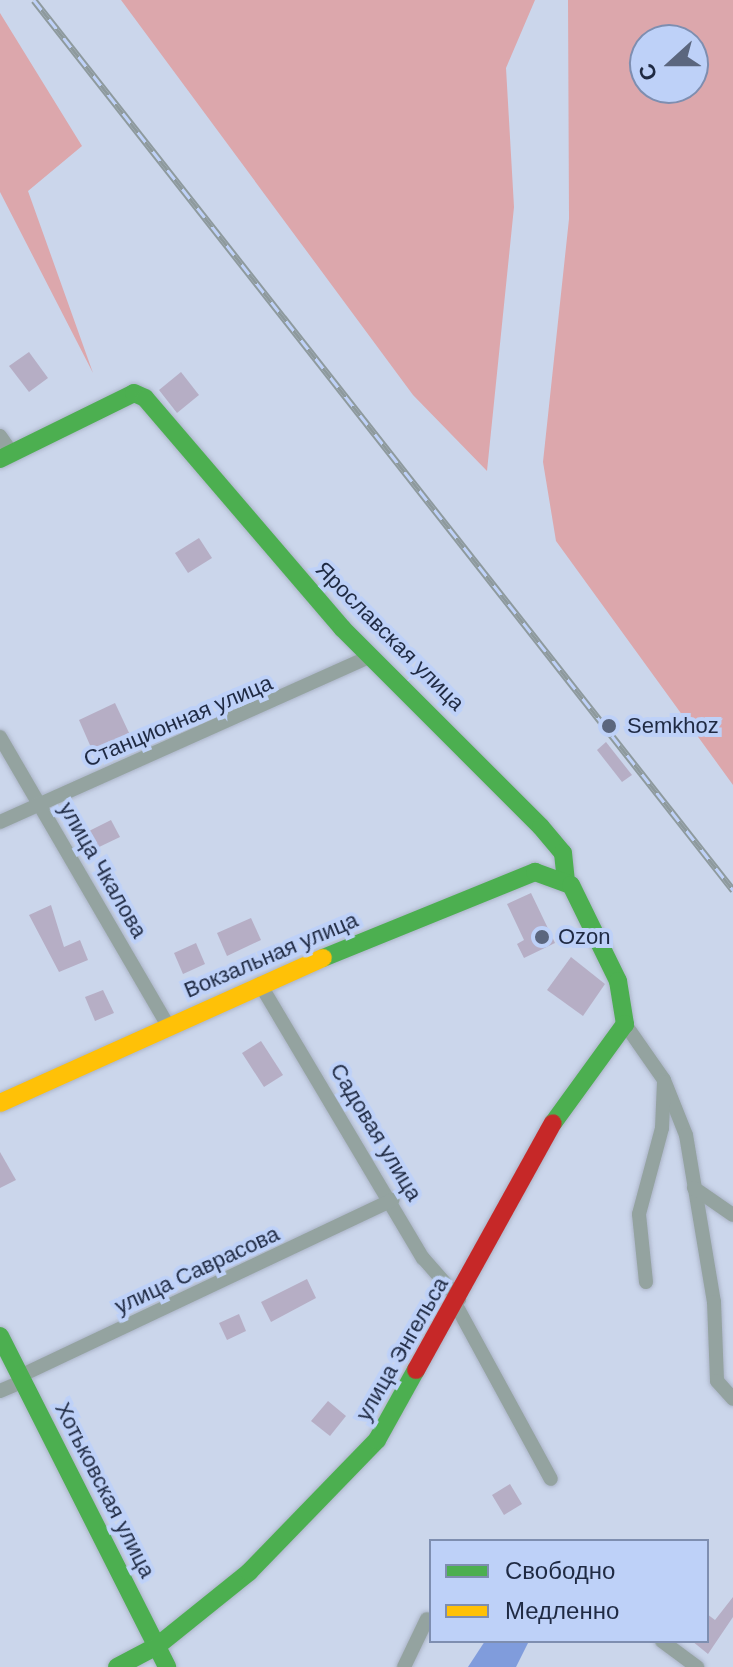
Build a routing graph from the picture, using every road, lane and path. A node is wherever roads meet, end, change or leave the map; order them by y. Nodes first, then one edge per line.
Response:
1 (0, 436) edge
2 (6, 456) edge
3 (371, 656) junction
4 (0, 737) edge
5 (40, 804) junction
6 (0, 822) edge
7 (566, 882) junction
8 (260, 984) junction
9 (625, 1024) junction
10 (168, 1026) junction
11 (664, 1080) junction
12 (0, 1103) edge
13 (694, 1188) junction
14 (392, 1200) junction
15 (733, 1215) edge
16 (646, 1282) dead end
17 (458, 1302) junction
18 (0, 1336) edge
19 (21, 1378) junction
20 (0, 1391) edge
21 (733, 1399) edge
22 (551, 1479) dead end
23 (427, 1619) dead end
24 (665, 1643) edge
25 (157, 1646) junction
26 (117, 1667) edge
27 (167, 1667) edge
28 (404, 1667) edge
29 (697, 1667) edge

1 - 2 street
2 - 3 street, Ярославская улица
3 - 5 street, Станционная улица
3 - 7 street, Ярославская улица
4 - 5 street, улица Чкалова
5 - 6 street, Станционная улица
5 - 10 street, улица Чкалова
7 - 8 street, Вокзальная улица
7 - 9 street
8 - 10 street, Вокзальная улица
8 - 14 street, Садовая улица
9 - 11 street
9 - 17 street, улица Энгельса
10 - 12 street, Вокзальная улица
11 - 13 street
11 - 16 street
13 - 15 street
13 - 21 street
14 - 17 street, Садовая улица
14 - 19 street, улица Саврасова
17 - 22 street, Садовая улица
17 - 25 street, улица Энгельса
18 - 19 street, Хотьковская улица
19 - 20 street, улица Саврасова
19 - 25 street, Хотьковская улица
23 - 28 street
24 - 29 street
25 - 26 street, улица Энгельса
25 - 27 street, Хотьковская улица

